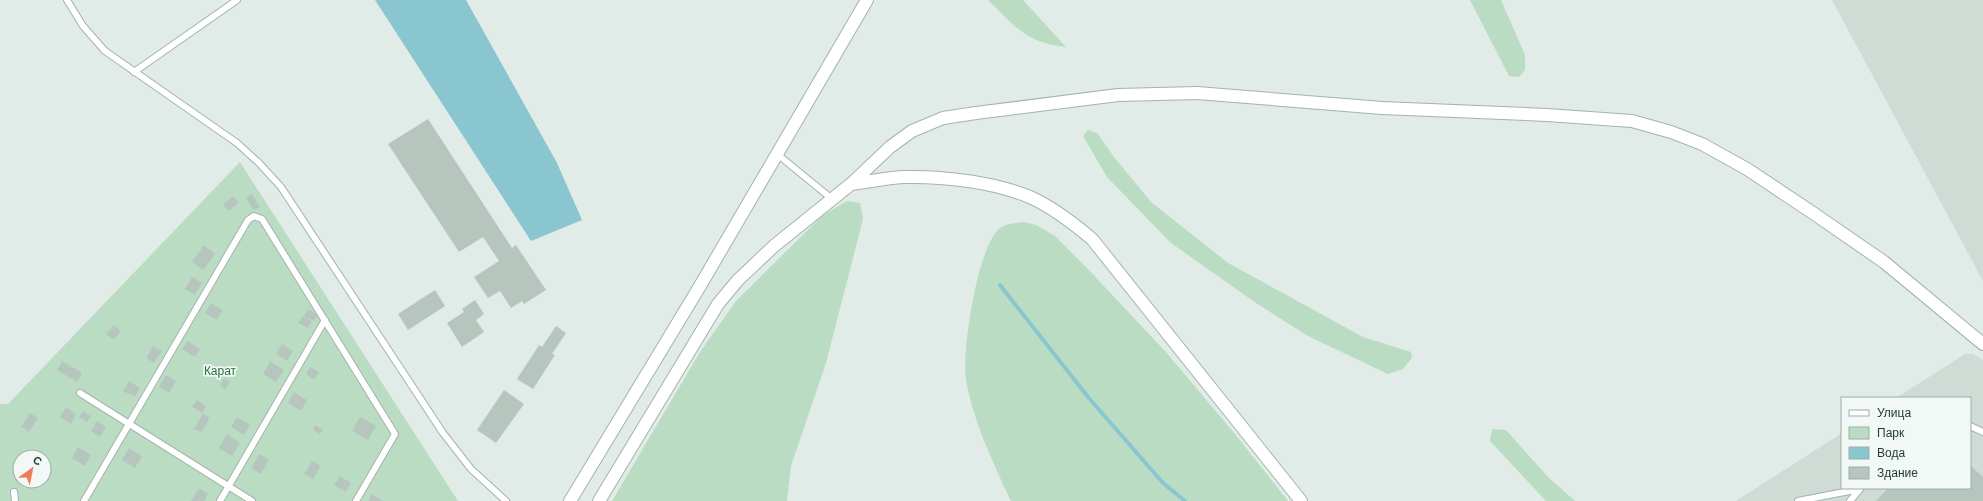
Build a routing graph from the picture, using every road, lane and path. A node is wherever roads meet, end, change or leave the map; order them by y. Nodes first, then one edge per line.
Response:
1 (67, 0) edge
2 (237, 0) edge
3 (867, 0) edge
4 (134, 72) junction
5 (778, 154) junction
6 (851, 184) junction
7 (832, 199) junction
8 (326, 320) junction
9 (1983, 344) edge
10 (80, 394) dead end
11 (130, 425) junction
12 (1971, 426) edge
13 (1983, 432) edge
14 (228, 487) junction
15 (1861, 489) edge
16 (14, 492) dead end
17 (15, 501) edge
18 (84, 501) edge
19 (220, 501) edge
20 (252, 501) edge
21 (356, 501) edge
22 (506, 501) edge
23 (570, 501) edge
24 (599, 501) edge
25 (1301, 501) edge
26 (1798, 501) edge
27 (1850, 501) edge

1 - 4 lane
2 - 4 lane
3 - 5 street
4 - 22 lane
5 - 7 lane
5 - 23 street
6 - 7 street
6 - 9 street
6 - 25 street
7 - 24 street
8 - 11 lane
8 - 14 lane
8 - 21 lane
10 - 11 lane
11 - 14 lane
11 - 18 lane
12 - 13 lane
14 - 19 lane
14 - 20 lane
15 - 26 lane
15 - 27 lane
16 - 17 lane

